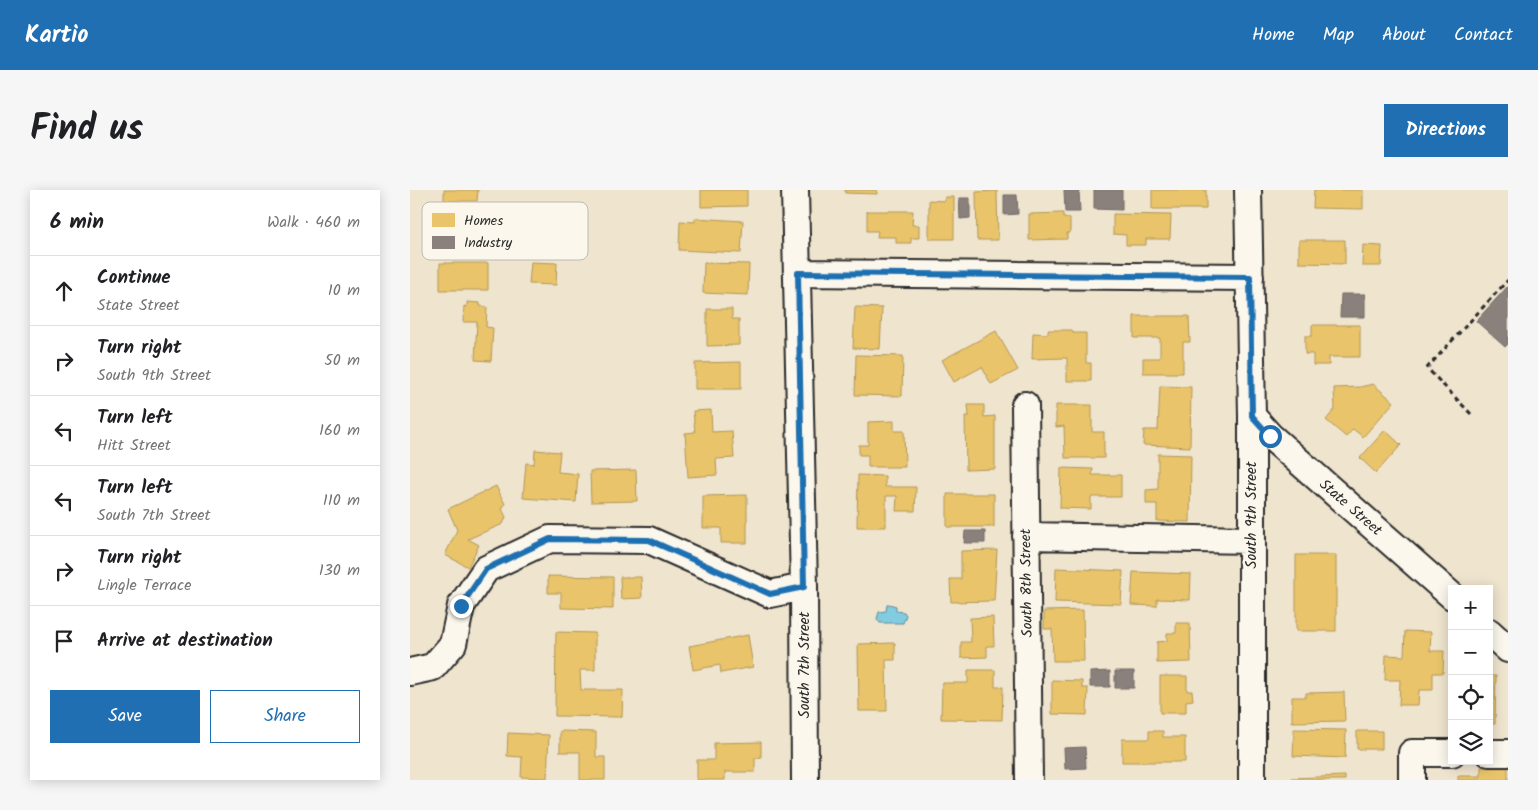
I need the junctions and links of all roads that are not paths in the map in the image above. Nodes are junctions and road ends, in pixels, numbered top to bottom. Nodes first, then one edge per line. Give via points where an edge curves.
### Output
1 (795, 190) edge
2 (1248, 190) edge
3 (798, 273) junction
4 (1250, 277) junction
5 (1024, 405) dead end
6 (1252, 416) junction
7 (1026, 536) junction
8 (1251, 540) junction
9 (804, 587) junction
10 (1448, 592) edge
11 (1493, 636) edge
12 (1508, 649) edge
13 (410, 672) edge
14 (1448, 753) edge
15 (1493, 753) edge
16 (1508, 754) edge
17 (1029, 771) edge
18 (805, 780) edge
19 (1252, 780) edge
20 (1412, 780) edge

1 - 3 street, South 7th Street
2 - 4 street, South 9th Street
3 - 4 street
3 - 9 street, South 7th Street
4 - 6 street, South 9th Street
5 - 7 street, South 8th Street
6 - 8 street, South 9th Street
6 - 10 street, State Street via 1270,436
7 - 8 street
7 - 17 street, South 8th Street
8 - 19 street, South 9th Street
9 - 13 street via 770,594 649,540 550,539 486,569 461,606 453,644 433,667
9 - 18 street, South 7th Street
11 - 12 street
14 - 20 street via 1412,753
15 - 16 street

